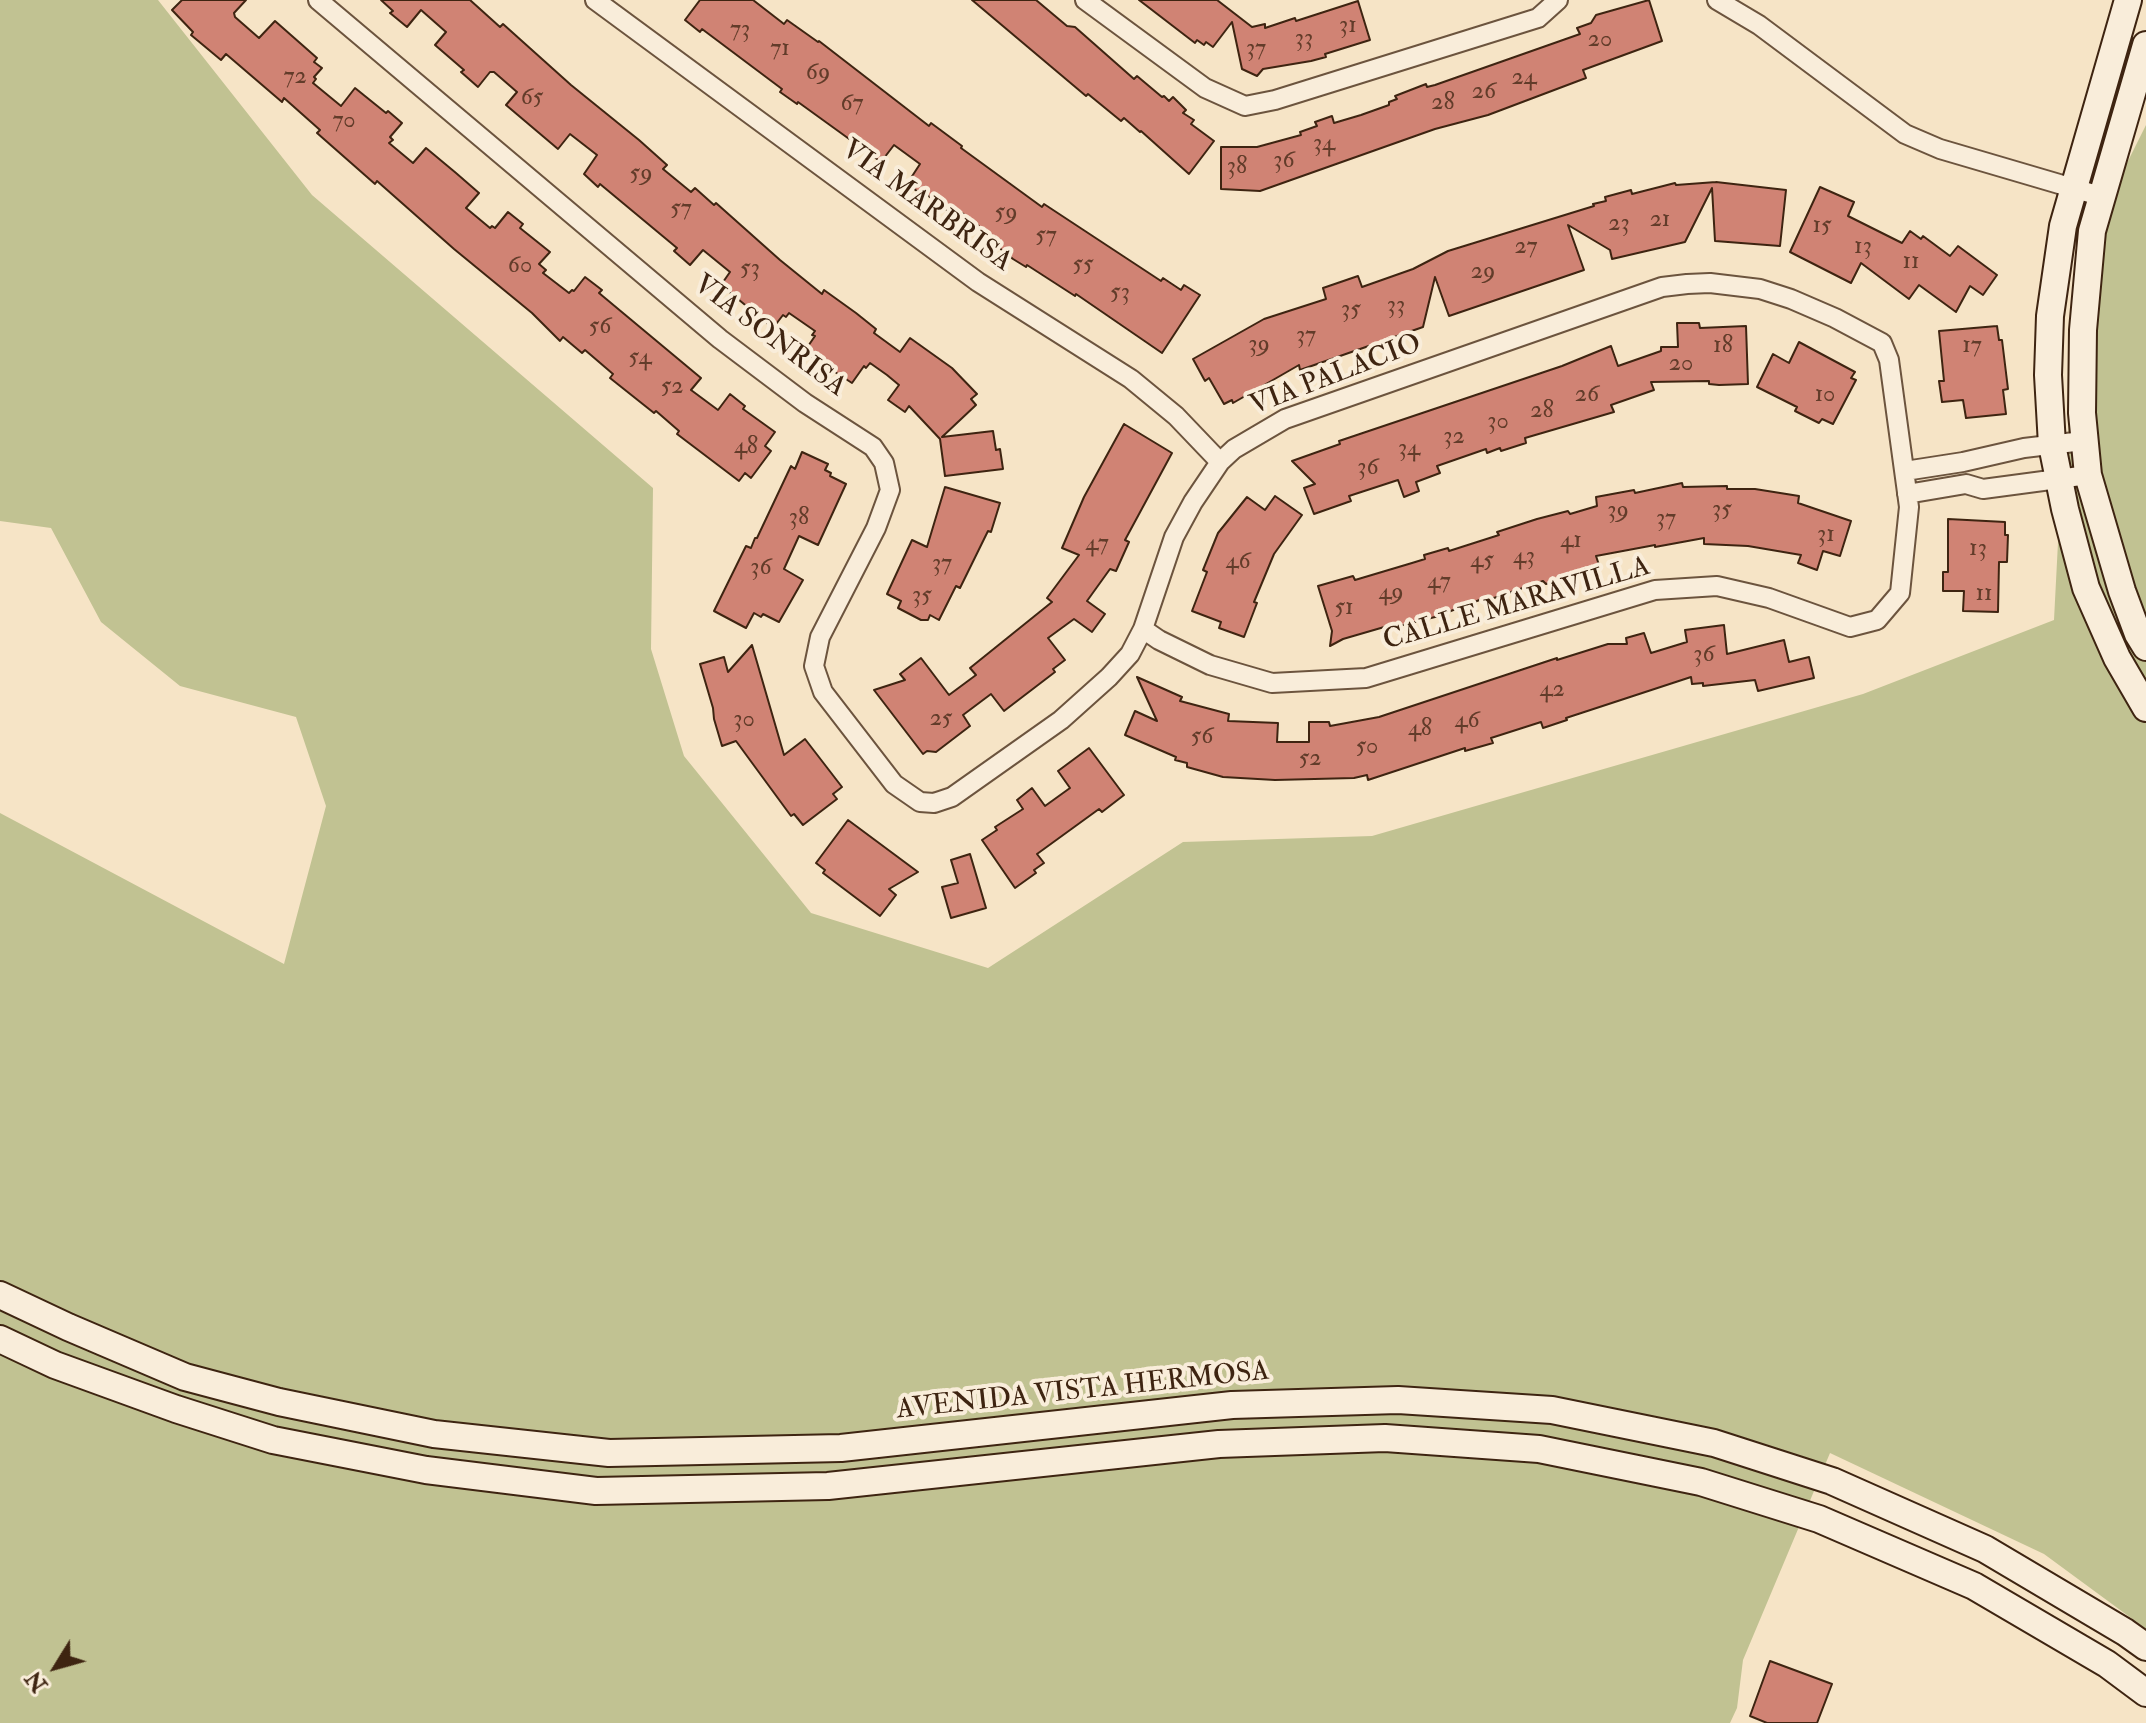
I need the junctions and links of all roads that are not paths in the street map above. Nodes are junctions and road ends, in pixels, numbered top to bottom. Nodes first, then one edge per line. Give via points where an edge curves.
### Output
1 (318, 0) edge
2 (595, 0) edge
3 (1085, 0) edge
4 (1558, 0) edge
5 (1717, 0) edge
6 (2128, 0) edge
7 (2146, 45) edge
8 (2073, 186) junction
9 (2100, 196) junction
10 (2083, 441) junction
11 (2052, 445) junction
12 (1220, 462) junction
13 (1963, 462) junction
14 (1905, 471) junction
15 (2088, 475) junction
16 (2058, 479) junction
17 (1966, 484) junction
18 (1907, 494) junction
19 (1143, 629) junction
20 (2146, 647) edge
21 (2146, 708) edge
22 (920, 802) joint
23 (0, 1295) edge
24 (0, 1339) edge
25 (2146, 1647) edge
26 (2146, 1693) edge

1 - 22 street, VIA SONRISA via 720,339 873,447 884,463 890,490 820,637 814,666 823,692 894,784
2 - 12 street, VIA MARBRISA via 978,282 1131,379
3 - 4 street via 1205,88 1245,106 1538,18
5 - 8 street via 1759,25 1905,134
6 - 8 main road
7 - 9 main road
8 - 9 street
8 - 11 main road via 2050,316
9 - 10 main road via 2083,330
10 - 11 street
10 - 15 main road
11 - 13 street
11 - 16 main road
12 - 14 street, VIA PALACIO via 1285,419 1662,287 1710,283 1791,299 1882,343
12 - 19 street, VIA PALACIO via 1174,537
13 - 14 street
13 - 17 street
14 - 18 street
15 - 16 street
15 - 20 main road via 2122,591
16 - 17 street via 1983,489
16 - 21 main road via 2086,588
17 - 18 street
18 - 19 street, CALLE MARAVILLA via 1900,593 1877,620 1850,627 1717,586 1655,590 1366,678 1272,683 1210,665
19 - 22 street, VIA PALACIO via 1130,654 1061,720 952,797
23 - 25 main road, AVENIDA VISTA HERMOSA via 185,1377 279,1402 434,1434 609,1453 841,1448 1232,1405 1398,1400 1552,1410 1714,1443 1832,1481 1985,1549
24 - 26 main road via 68,1370 273,1440 426,1470 596,1491 828,1486 1219,1444 1385,1438 1539,1449 1701,1482 1819,1519 1974,1586 2107,1664

